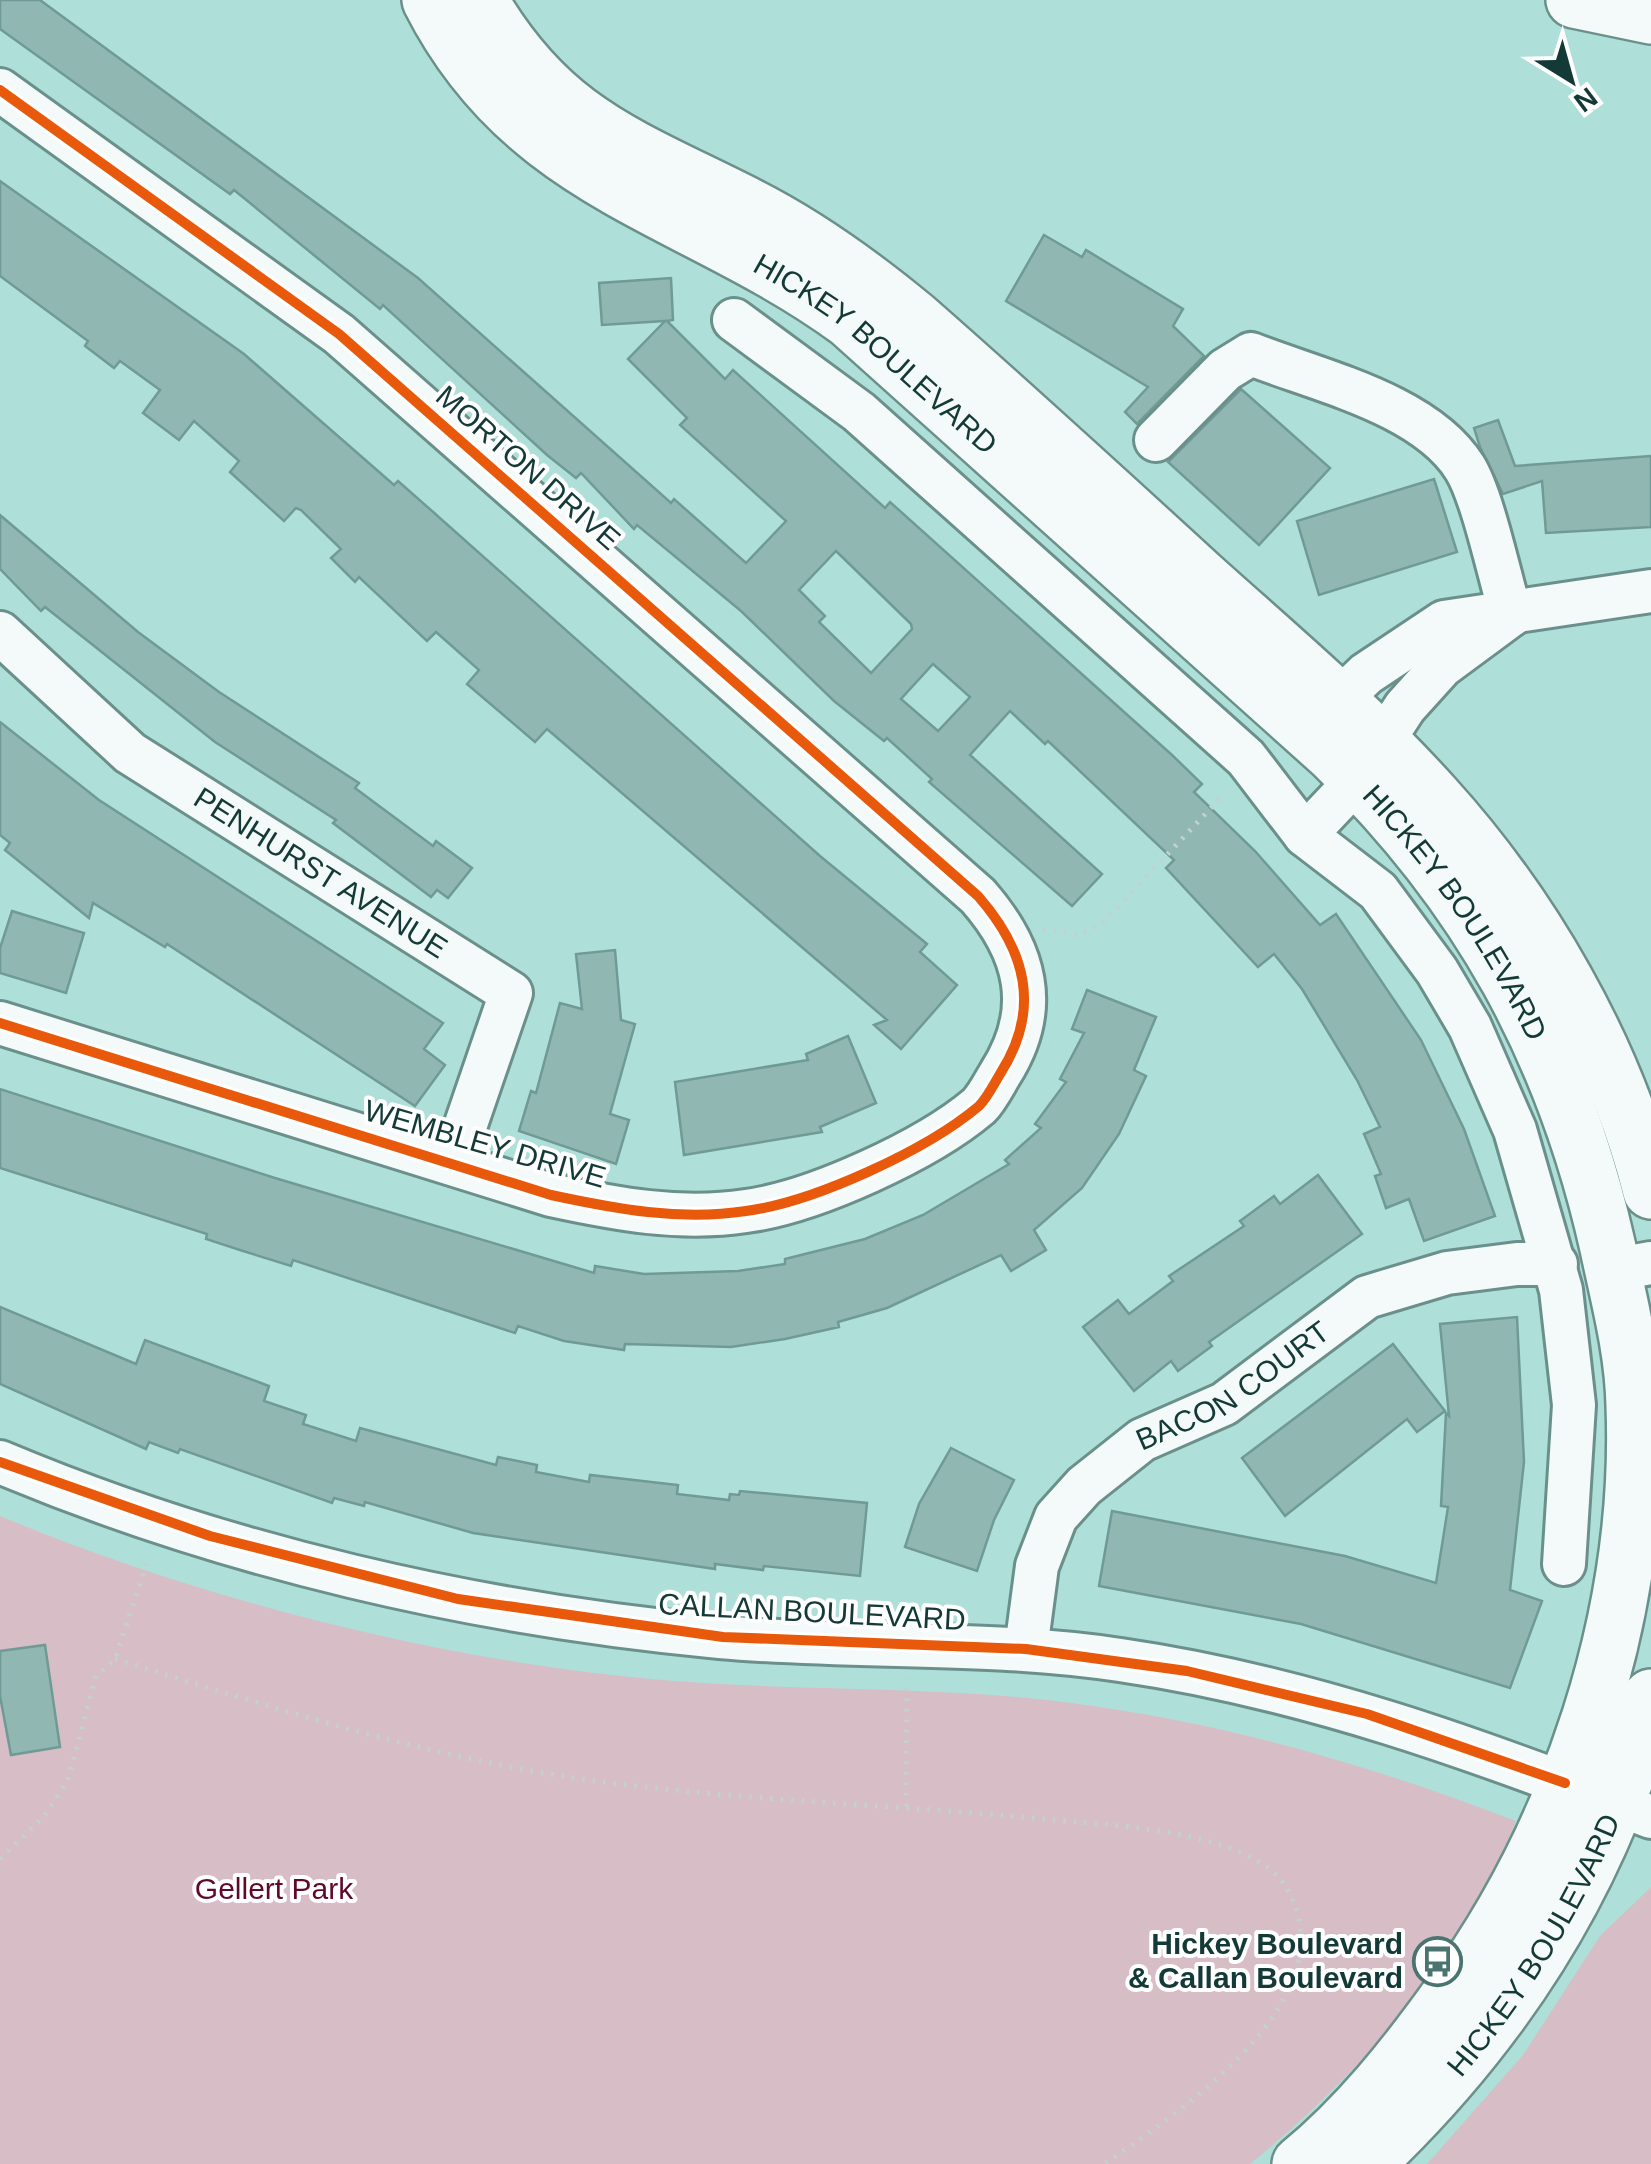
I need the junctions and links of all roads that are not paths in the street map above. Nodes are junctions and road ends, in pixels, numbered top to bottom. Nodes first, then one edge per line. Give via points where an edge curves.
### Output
1 (430, 0) edge
2 (480, 0) edge
3 (1574, 0) edge
4 (1651, 16) edge
5 (0, 90) edge
6 (734, 320) dead end
7 (1156, 440) dead end
8 (1651, 591) edge
9 (1511, 615) junction
10 (0, 633) edge
11 (1338, 700) junction
12 (1370, 761) junction
13 (1305, 835) junction
14 (996, 917) joint
15 (0, 1023) edge
16 (453, 1162) junction
17 (1651, 1191) edge
18 (1556, 1264) junction
19 (1635, 1293) edge
20 (0, 1462) edge
21 (1564, 1564) dead end
22 (1026, 1649) junction
23 (1651, 1697) edge
24 (1566, 1783) junction
25 (1634, 1810) edge
26 (1300, 2164) edge
27 (1366, 2164) edge

1 - 12 main road, HICKEY BOULEVARD via 467,61 534,134 589,175 752,256 849,320
2 - 11 main road, HICKEY BOULEVARD via 528,68 605,134 778,221 900,306
3 - 4 main road
5 - 14 street, MORTON DRIVE via 339,334
6 - 13 street, HICKEY BOULEVARD via 859,412 1252,765
7 - 9 street via 1224,370 1252,354 1416,419 1467,471
8 - 9 street
9 - 11 street via 1444,622
9 - 12 street via 1442,666
10 - 16 street, PENHURST AVENUE via 130,753 511,993
11 - 12 main road, HICKEY BOULEVARD
12 - 13 street
12 - 17 main road, HICKEY BOULEVARD via 1467,836 1551,960 1612,1076
12 - 19 main road, HICKEY BOULEVARD via 1520,996
13 - 18 street, HICKEY BOULEVARD via 1369,881 1455,1000 1515,1130
14 - 16 street, WEMBLEY DRIVE via 1016,952 1026,1005 1016,1048 981,1104 868,1175 747,1212 645,1214 551,1195
15 - 16 street, WEMBLEY DRIVE
18 - 21 street, HICKEY BOULEVARD via 1574,1405
18 - 22 street, BACON COURT via 1447,1273 1367,1297 1224,1404 1142,1440 1056,1517 1038,1566
19 - 24 main road, HICKEY BOULEVARD via 1626,1540 1602,1674
20 - 22 street, CALLAN BOULEVARD via 160,1520 324,1568 553,1615 723,1637
22 - 24 street, CALLAN BOULEVARD via 1294,1694 1436,1735
23 - 25 main road, HICKEY BOULEVARD
24 - 25 street, CALLAN BOULEVARD
24 - 26 main road, HICKEY BOULEVARD via 1512,1897 1458,1983 1354,2114
25 - 27 main road, HICKEY BOULEVARD via 1529,1976 1458,2067

